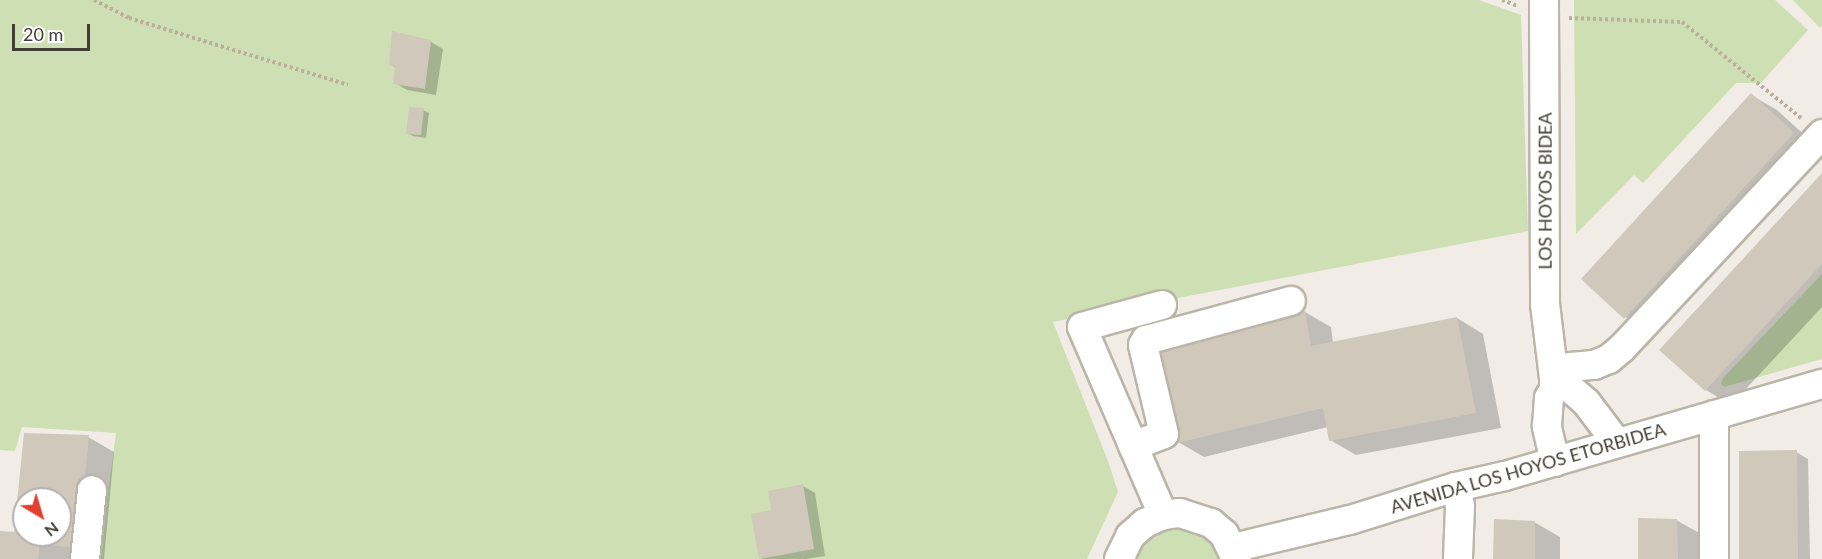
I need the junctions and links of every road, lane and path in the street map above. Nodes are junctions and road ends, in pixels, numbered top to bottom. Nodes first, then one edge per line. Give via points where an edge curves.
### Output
1 (94, 0) edge
2 (1555, 9) edge
3 (348, 85) dead end
4 (1815, 129) edge
5 (1291, 301) dead end
6 (1162, 305) dead end
7 (1822, 384) edge
8 (1554, 385) junction
9 (1714, 415) junction
10 (1617, 443) junction
11 (1133, 446) junction
12 (1555, 462) junction
13 (1456, 487) junction
14 (92, 490) dead end
15 (1163, 515) junction
16 (1235, 554) edge
17 (85, 559) edge
18 (1119, 559) edge
19 (1458, 559) edge
20 (1714, 559) edge

1 - 3 path via 129,18
2 - 4 path via 1682,22
2 - 8 street, LOS HOYOS BIDEA via 1545,304
4 - 8 street via 1622,348 1594,365 1570,367
5 - 11 street via 1146,340 1143,345 1164,434
6 - 11 street via 1082,327
7 - 9 street, AVENIDA LOS HOYOS ETORBIDEA
8 - 10 street via 1564,383 1574,390
8 - 12 street via 1547,426
9 - 10 street, AVENIDA LOS HOYOS ETORBIDEA
9 - 20 street
10 - 12 street, AVENIDA LOS HOYOS ETORBIDEA
11 - 15 street
12 - 13 street, AVENIDA LOS HOYOS ETORBIDEA
13 - 16 street, AVENIDA LOS HOYOS ETORBIDEA
13 - 19 street via 1460,506
14 - 17 street
15 - 16 street via 1180,513 1211,523 1224,534
15 - 18 street via 1130,536

